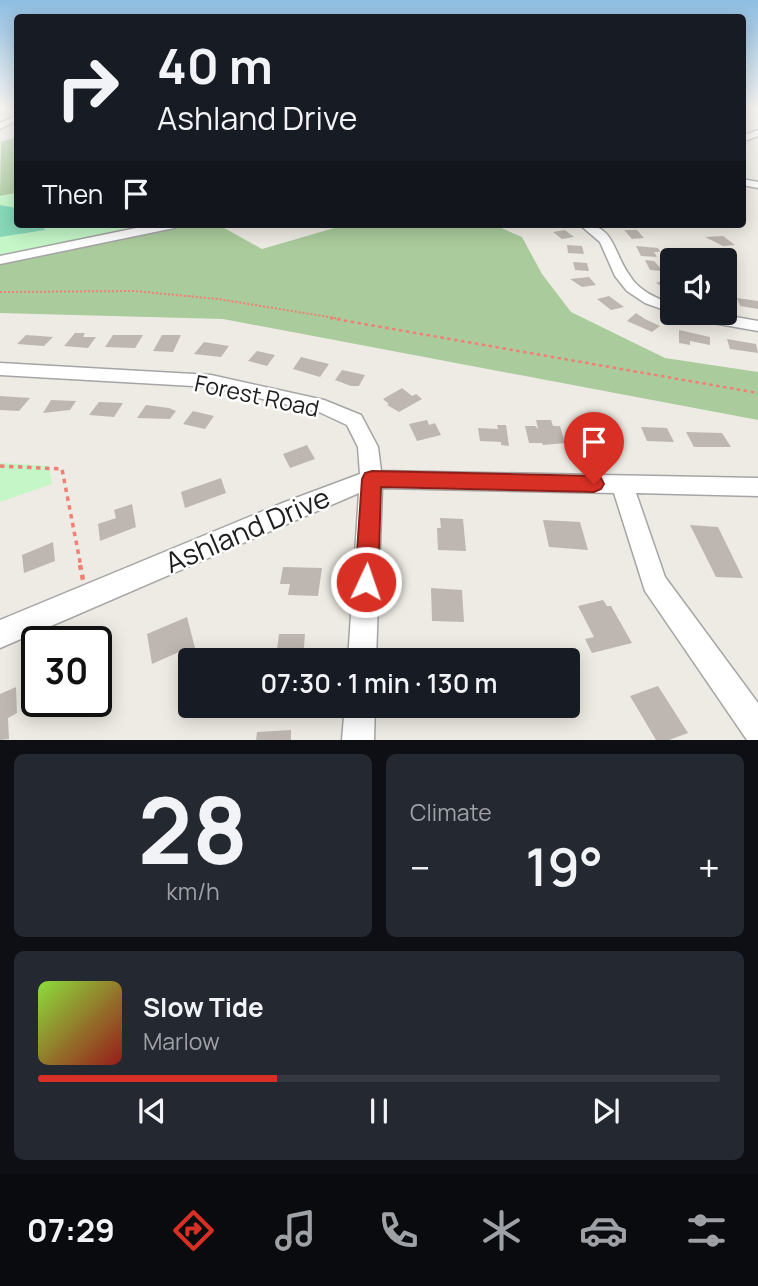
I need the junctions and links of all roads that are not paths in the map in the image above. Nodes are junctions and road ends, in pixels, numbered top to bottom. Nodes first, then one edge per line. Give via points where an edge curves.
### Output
1 (155, 228) edge
2 (592, 228) edge
3 (0, 260) edge
4 (660, 305) edge
5 (737, 322) edge
6 (758, 326) edge
7 (0, 369) edge
8 (372, 479) junction
9 (622, 484) junction
10 (758, 487) edge
11 (0, 634) edge
12 (363, 648) edge
13 (359, 718) edge
14 (758, 729) edge
15 (358, 740) edge

1 - 3 street
2 - 4 street via 609,242 621,275 632,289
5 - 6 street
7 - 8 street, Forest Road via 211,381 324,407 354,421 368,447
8 - 9 street, Ashland Drive
8 - 11 street, Ashland Drive
8 - 12 street, Forest Road
9 - 10 street, Ashland Drive
9 - 14 street via 654,583
13 - 15 street

